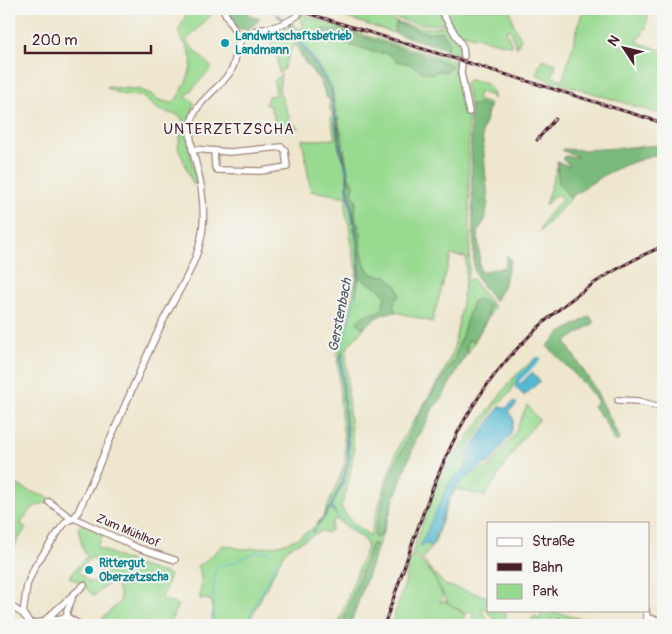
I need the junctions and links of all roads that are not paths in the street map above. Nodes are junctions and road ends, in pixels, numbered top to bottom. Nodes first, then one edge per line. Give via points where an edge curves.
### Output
1 (223, 9) edge
2 (440, 9) edge
3 (298, 15) tunnel mouth
4 (233, 27) junction
5 (249, 33) junction
6 (239, 44) junction
7 (464, 56) dead end
8 (462, 63) dead end
9 (469, 112) dead end
10 (192, 149) junction
11 (214, 151) junction
12 (618, 400) dead end
13 (663, 408) edge
14 (49, 502) dead end
15 (73, 518) junction
16 (175, 560) dead end
17 (84, 585) dead end
18 (74, 595) junction
19 (9, 604) edge
20 (646, 612) edge
21 (22, 614) junction
22 (67, 617) junction
23 (647, 618) junction
24 (44, 621) junction
25 (663, 621) edge
26 (32, 625) edge
27 (80, 625) edge
28 (648, 625) edge

1 - 4 street
2 - 7 street via 463,47
3 - 5 street via 283,24
4 - 5 street
4 - 6 street
5 - 6 street
6 - 10 street via 231,72 194,114
8 - 9 street
10 - 11 street
10 - 15 street via 201,185 203,227 197,254
11 - 11 street via 282,147 287,167 260,171 217,170
12 - 13 street via 638,401
14 - 15 street, Zum Mühlhof
15 - 16 street, Zum Mühlhof via 138,548
15 - 21 street via 50,543 30,576
17 - 18 street
18 - 22 street
18 - 24 street
19 - 21 street
20 - 23 street
21 - 26 street
22 - 24 street
22 - 27 street
23 - 25 street
23 - 28 street
24 - 26 street

